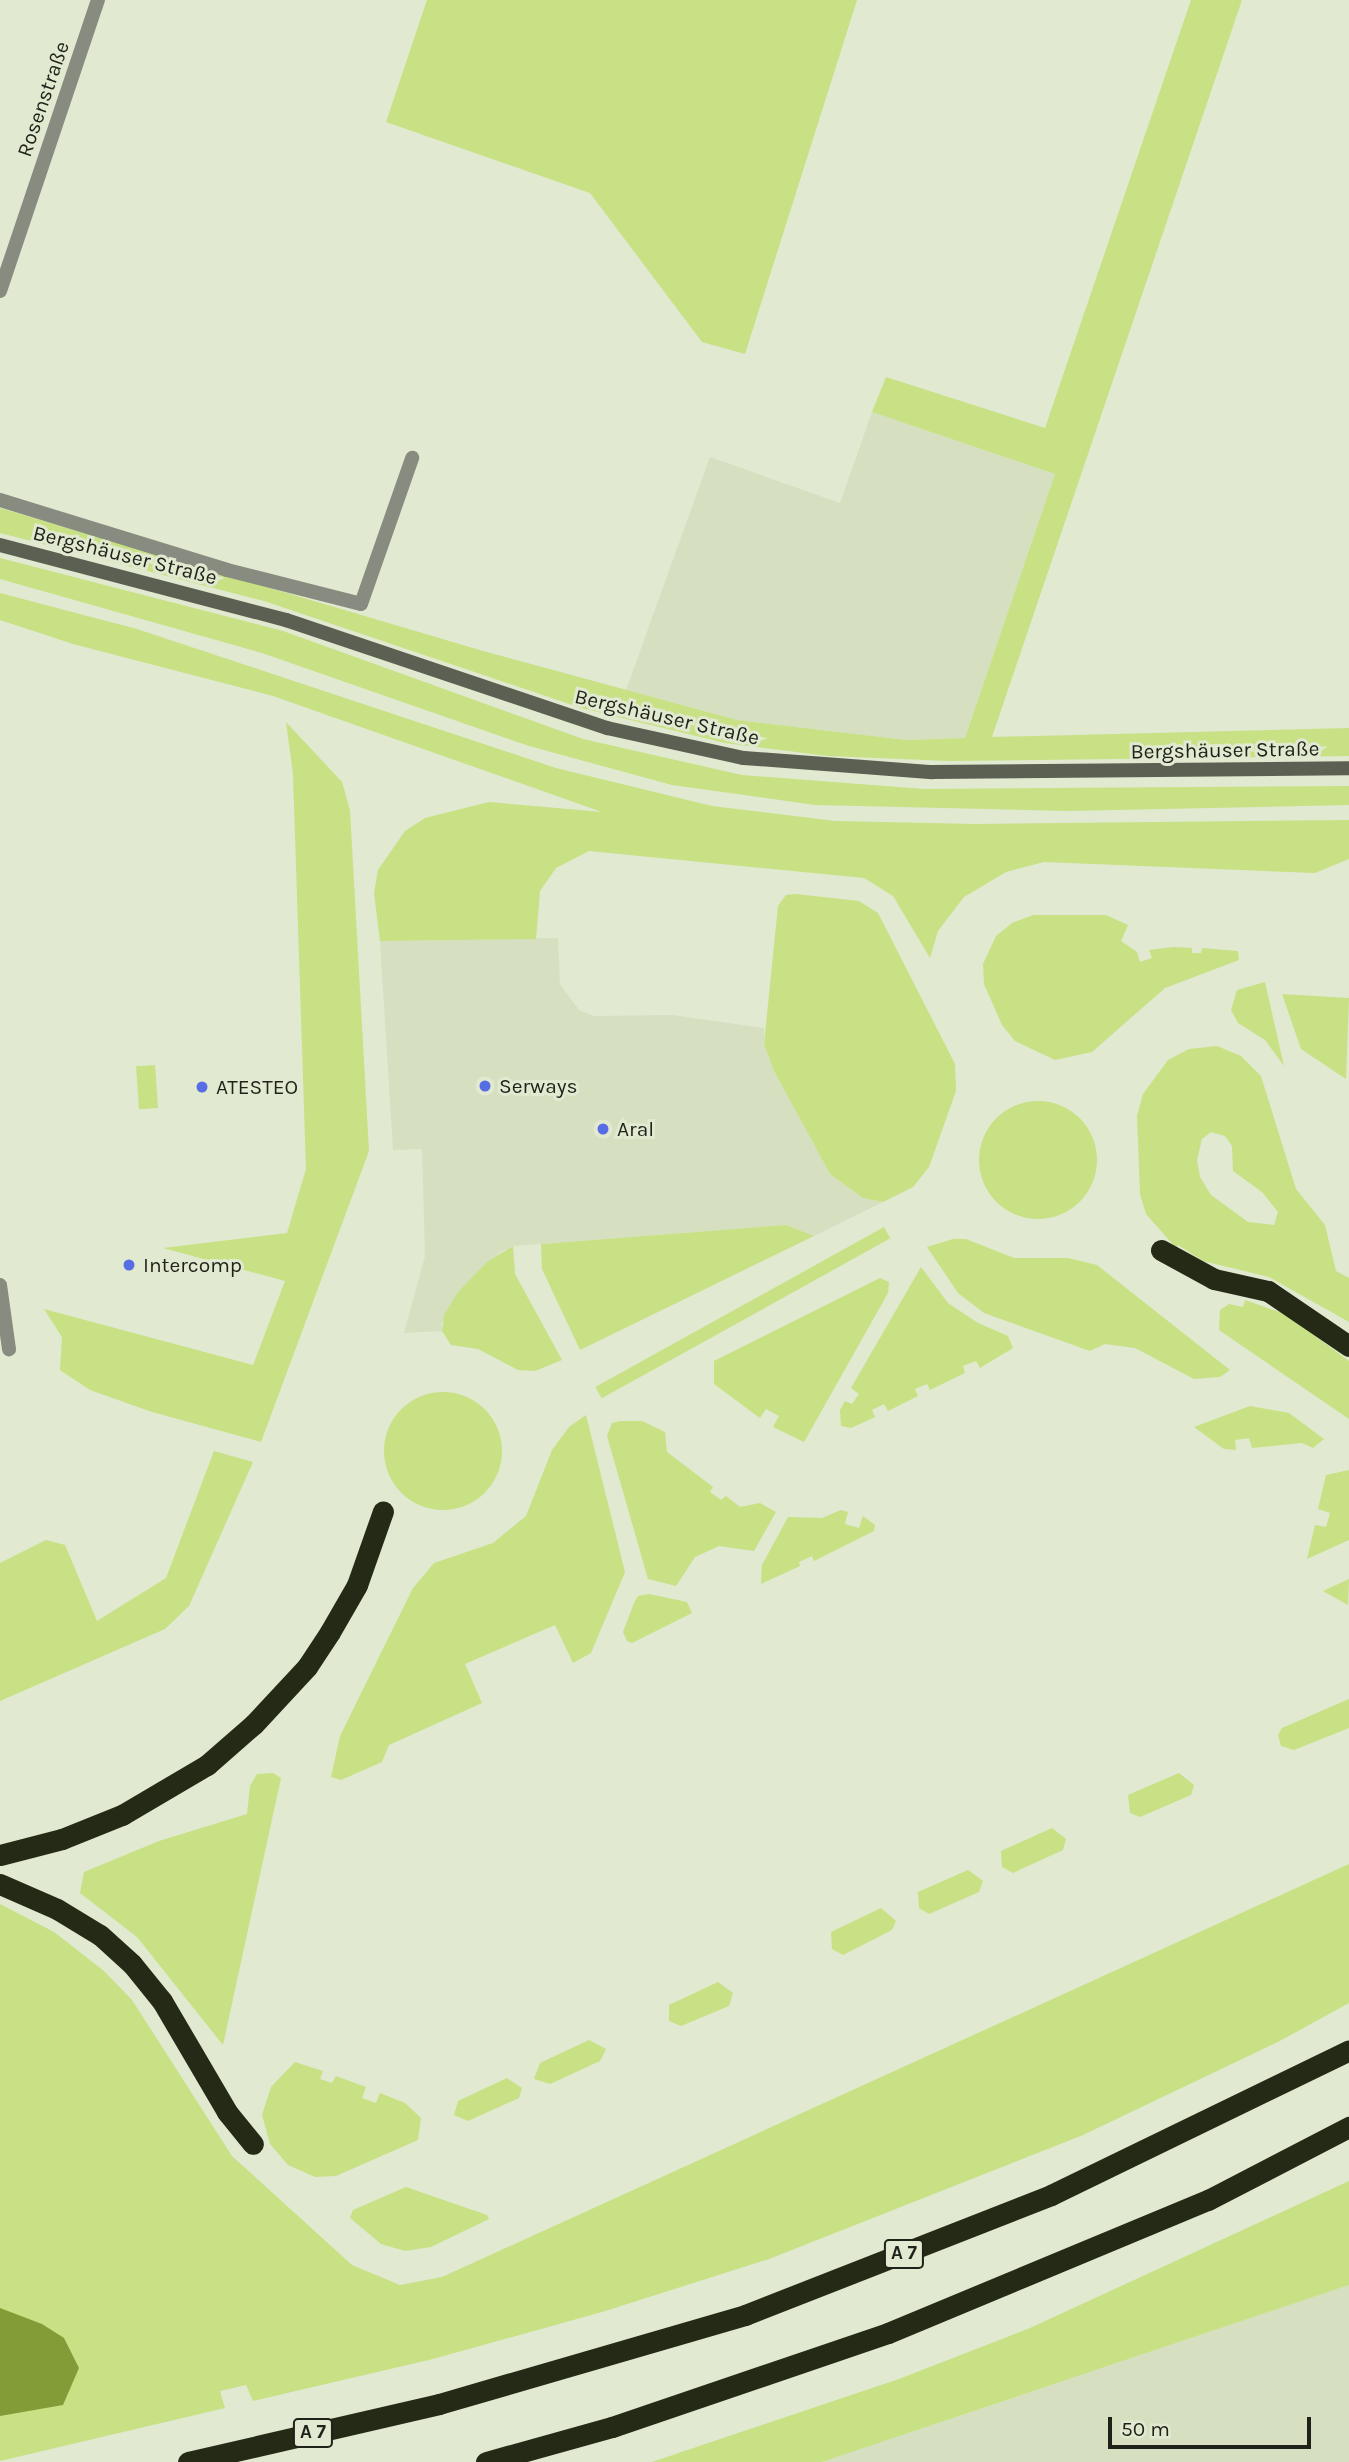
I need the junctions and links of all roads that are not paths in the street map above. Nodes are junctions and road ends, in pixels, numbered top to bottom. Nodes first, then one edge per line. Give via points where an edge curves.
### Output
1 (98, 0) edge
2 (0, 290) edge
3 (412, 458) dead end
4 (0, 500) edge
5 (0, 545) edge
6 (1349, 768) edge
7 (1161, 1250) dead end
8 (0, 1285) edge
9 (1349, 1346) edge
10 (9, 1349) dead end
11 (383, 1511) dead end
12 (0, 1855) edge
13 (0, 1884) edge
14 (1349, 2050) edge
15 (1349, 2127) edge
16 (253, 2144) dead end
17 (188, 2462) edge
18 (486, 2462) edge

1 - 2 street, Rosenstraße
3 - 4 street, Bergshäuser Straße via 361,604 228,570
5 - 6 main road, Bergshäuser Straße via 286,620 607,728 744,758 932,772
7 - 9 highway via 1214,1279 1268,1291
8 - 10 street
11 - 12 highway via 357,1585 330,1632 280,1699 237,1739 198,1770 122,1815 62,1839
13 - 16 highway via 57,1909 100,1935 132,1964 162,2001 227,2112
14 - 17 highway, A 7 via 1051,2195 745,2315 439,2404
15 - 18 highway via 1208,2200 888,2333 612,2427

